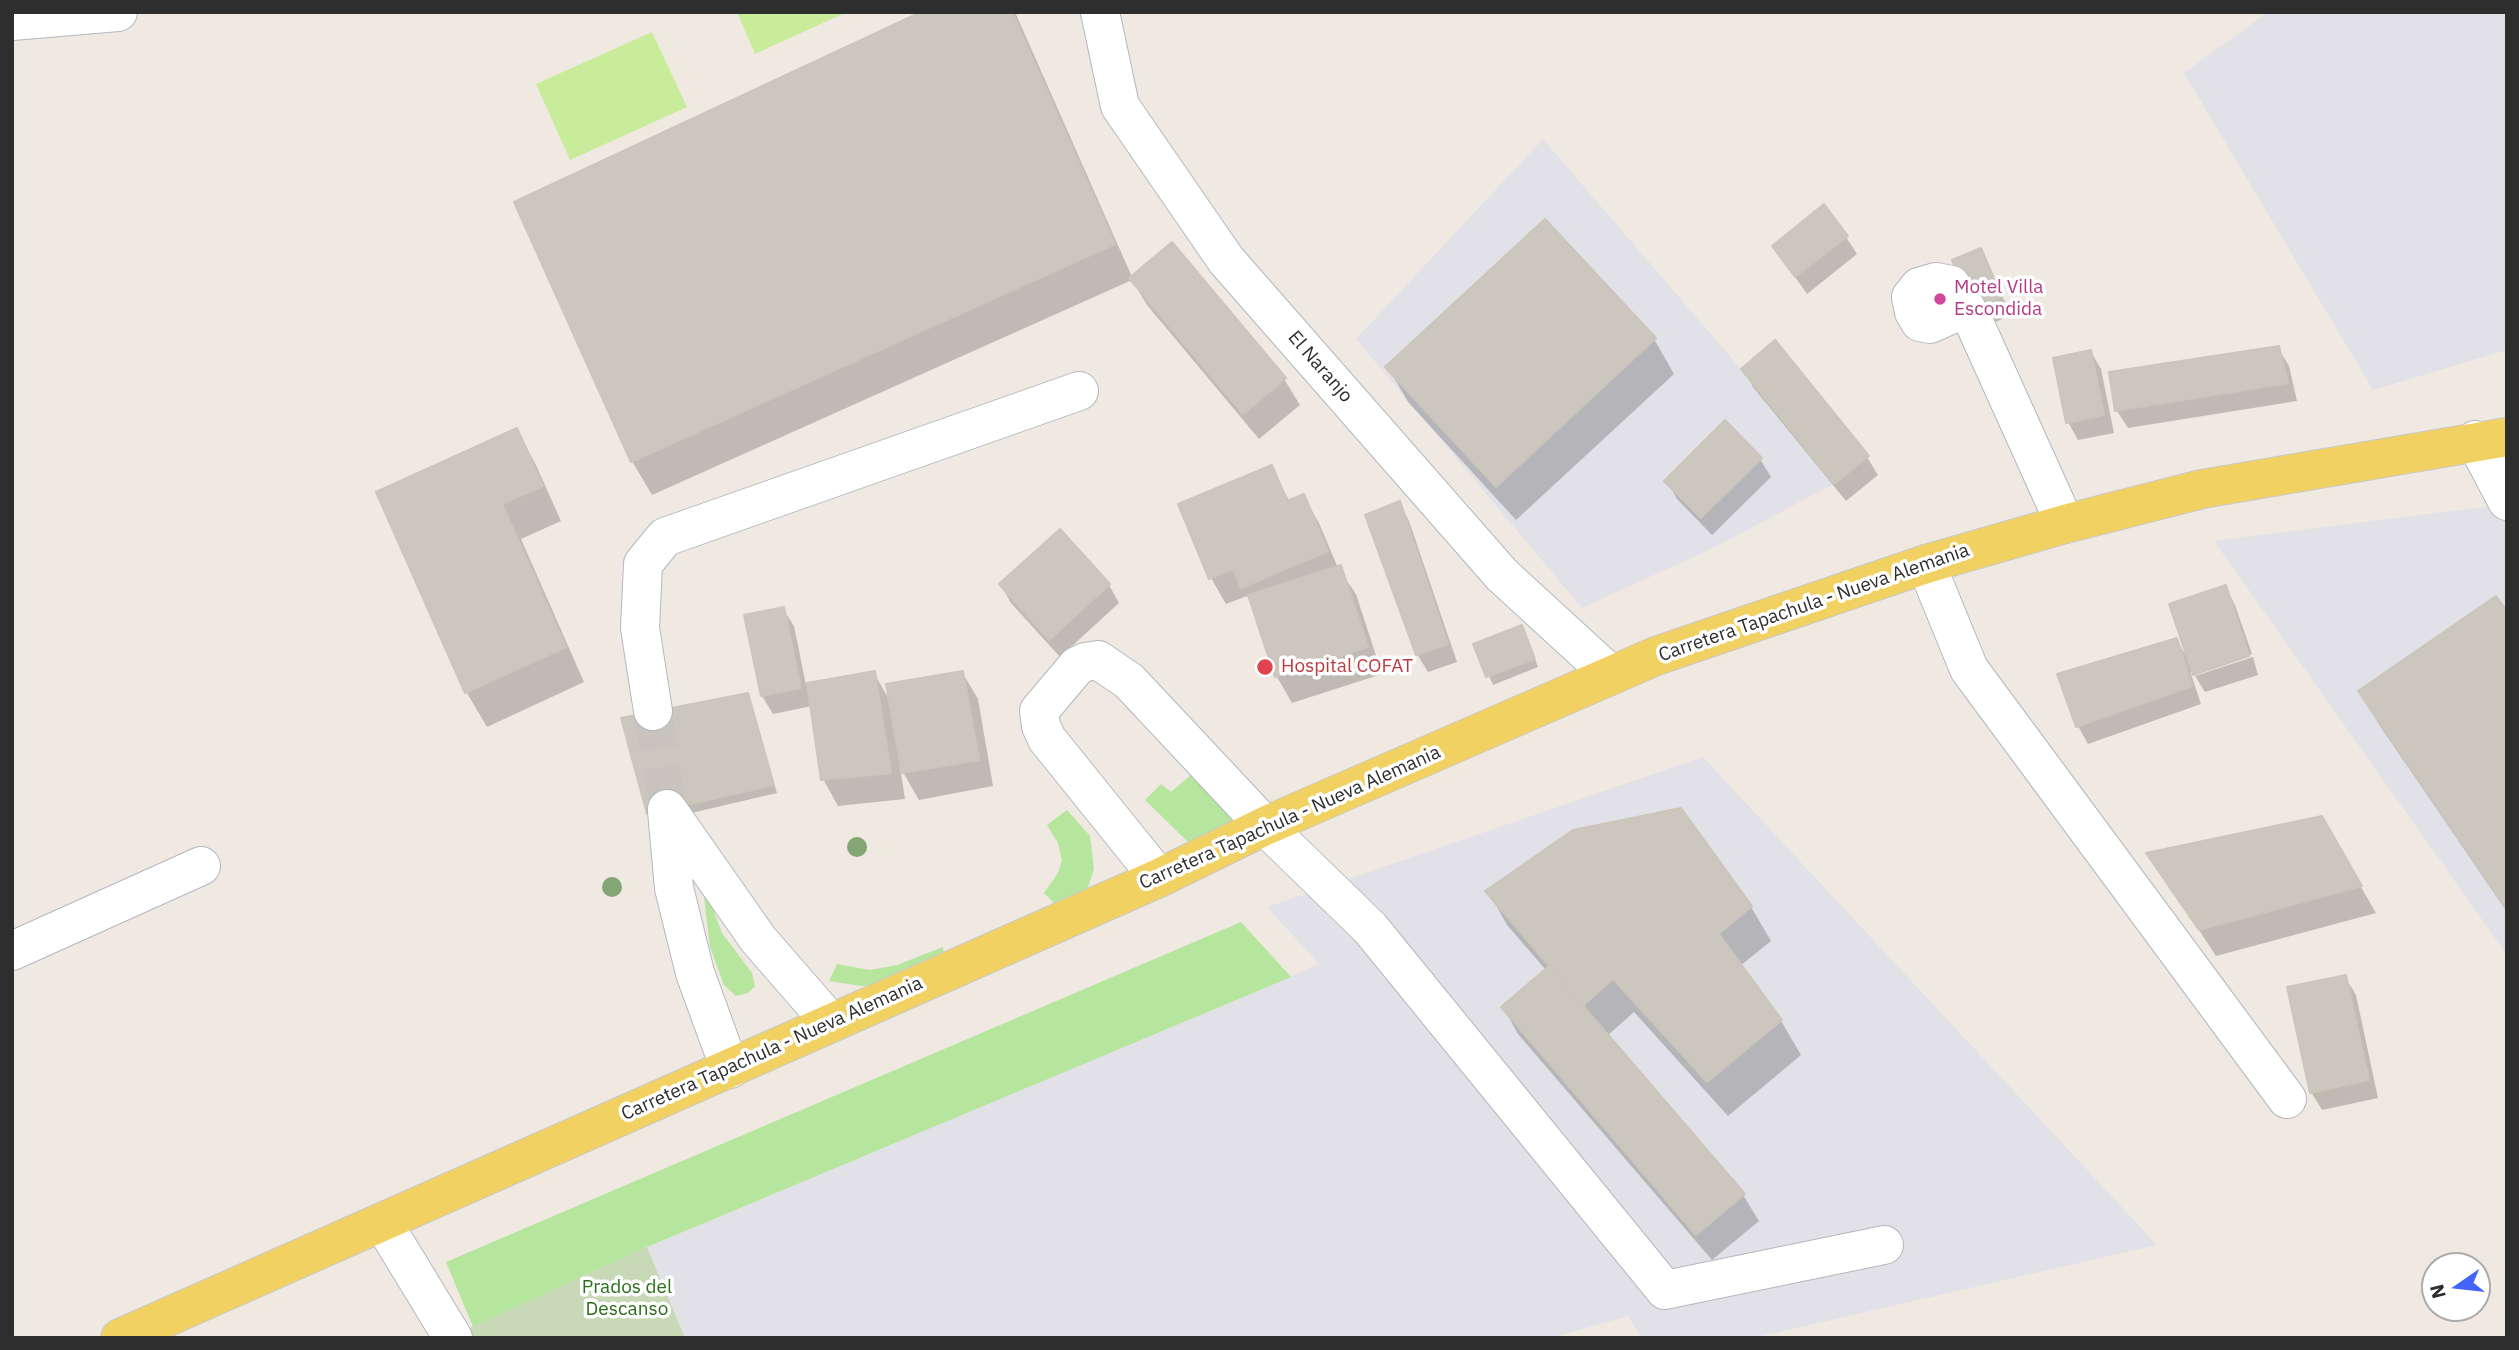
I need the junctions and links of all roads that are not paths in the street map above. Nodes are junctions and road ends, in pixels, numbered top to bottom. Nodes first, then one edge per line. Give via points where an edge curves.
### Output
1 (118, 12) edge
2 (1100, 12) edge
3 (12, 22) edge
4 (1966, 308) dead end
5 (1079, 391) dead end
6 (2491, 439) edge
7 (2507, 501) edge
8 (2065, 524) junction
9 (1926, 564) junction
10 (1611, 675) junction
11 (653, 711) tunnel mouth
12 (1265, 827) junction
13 (201, 866) dead end
14 (1159, 878) junction
15 (12, 951) edge
16 (831, 1023) junction
17 (730, 1069) junction
18 (2287, 1099) dead end
19 (383, 1223) junction
20 (1884, 1245) dead end
21 (120, 1338) edge
22 (453, 1338) edge

1 - 3 street
2 - 10 street, El Naranjo via 1120,106 1226,260 1502,575
4 - 8 street
5 - 11 street via 665,537 643,564 640,628
6 - 7 street
6 - 8 main road, Carretera Tapachula - Nueva Alemania via 2202,489
8 - 9 main road, Carretera Tapachula - Nueva Alemania
9 - 10 main road, Carretera Tapachula - Nueva Alemania
9 - 18 street via 1969,669
10 - 12 main road, Carretera Tapachula - Nueva Alemania
12 - 14 main road, Carretera Tapachula - Nueva Alemania
12 - 14 street via 1129,681 1098,660 1077,666 1039,711 1041,726
12 - 20 street via 1370,928 1665,1290
13 - 15 street
14 - 16 main road, Carretera Tapachula - Nueva Alemania
16 - 17 main road, Carretera Tapachula - Nueva Alemania
16 - 17 street via 753,933 667,809 674,888 695,973
17 - 19 main road, Carretera Tapachula - Nueva Alemania
19 - 21 main road, Carretera Tapachula - Nueva Alemania
19 - 22 street

